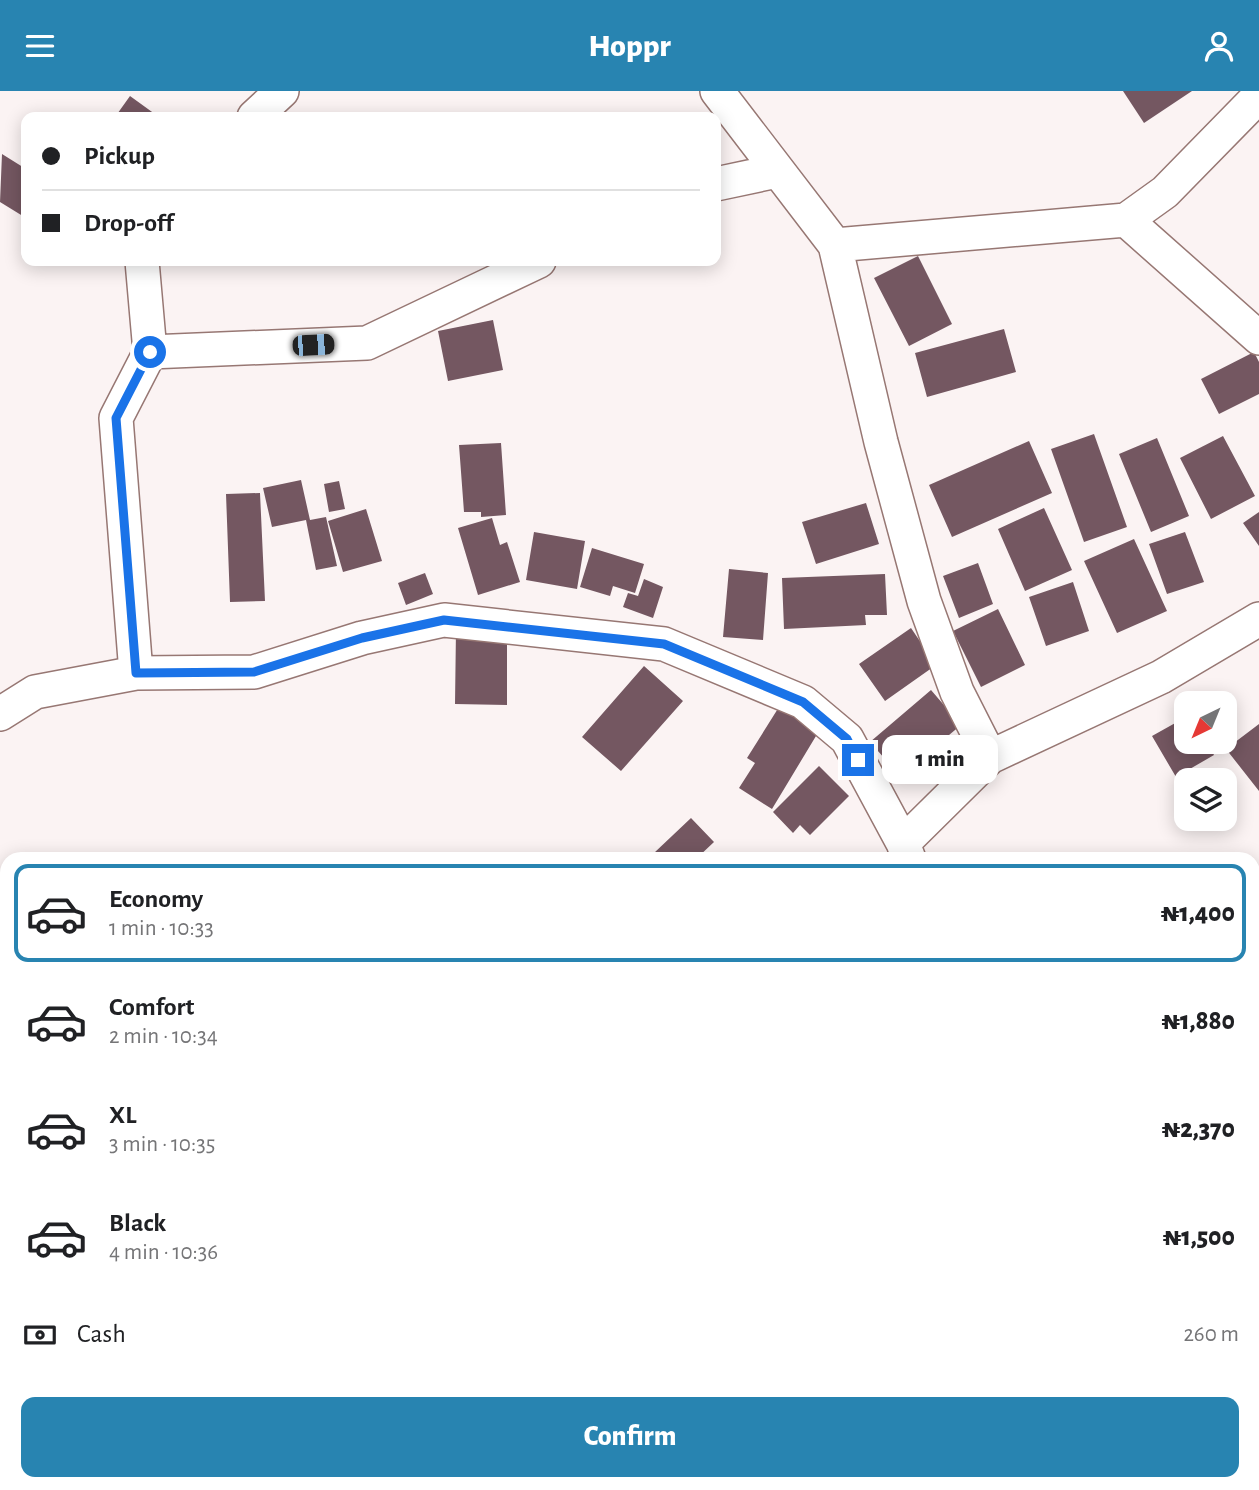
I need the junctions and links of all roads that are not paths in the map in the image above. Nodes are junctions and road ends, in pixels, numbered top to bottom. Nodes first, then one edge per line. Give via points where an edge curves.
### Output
1 (282, 91) edge
2 (717, 91) edge
3 (1259, 96) edge
4 (259, 112) edge
5 (777, 171) junction
6 (721, 183) edge
7 (1126, 221) junction
8 (835, 244) junction
9 (142, 266) edge
10 (528, 266) edge
11 (1259, 338) edge
12 (150, 352) junction
13 (1259, 619) edge
14 (136, 673) junction
15 (0, 714) edge
16 (990, 757) junction
17 (906, 851) edge

1 - 4 street
2 - 5 street
3 - 7 street via 1165,192
5 - 6 street
5 - 8 street
7 - 8 street
7 - 11 street
8 - 16 street via 923,601 957,692
9 - 12 street
10 - 12 street via 367,343
12 - 14 street via 116,418
13 - 16 street via 1161,677
14 - 15 street via 35,692
14 - 17 street via 254,672 362,638 444,620 664,644 803,702 847,739
16 - 17 street

